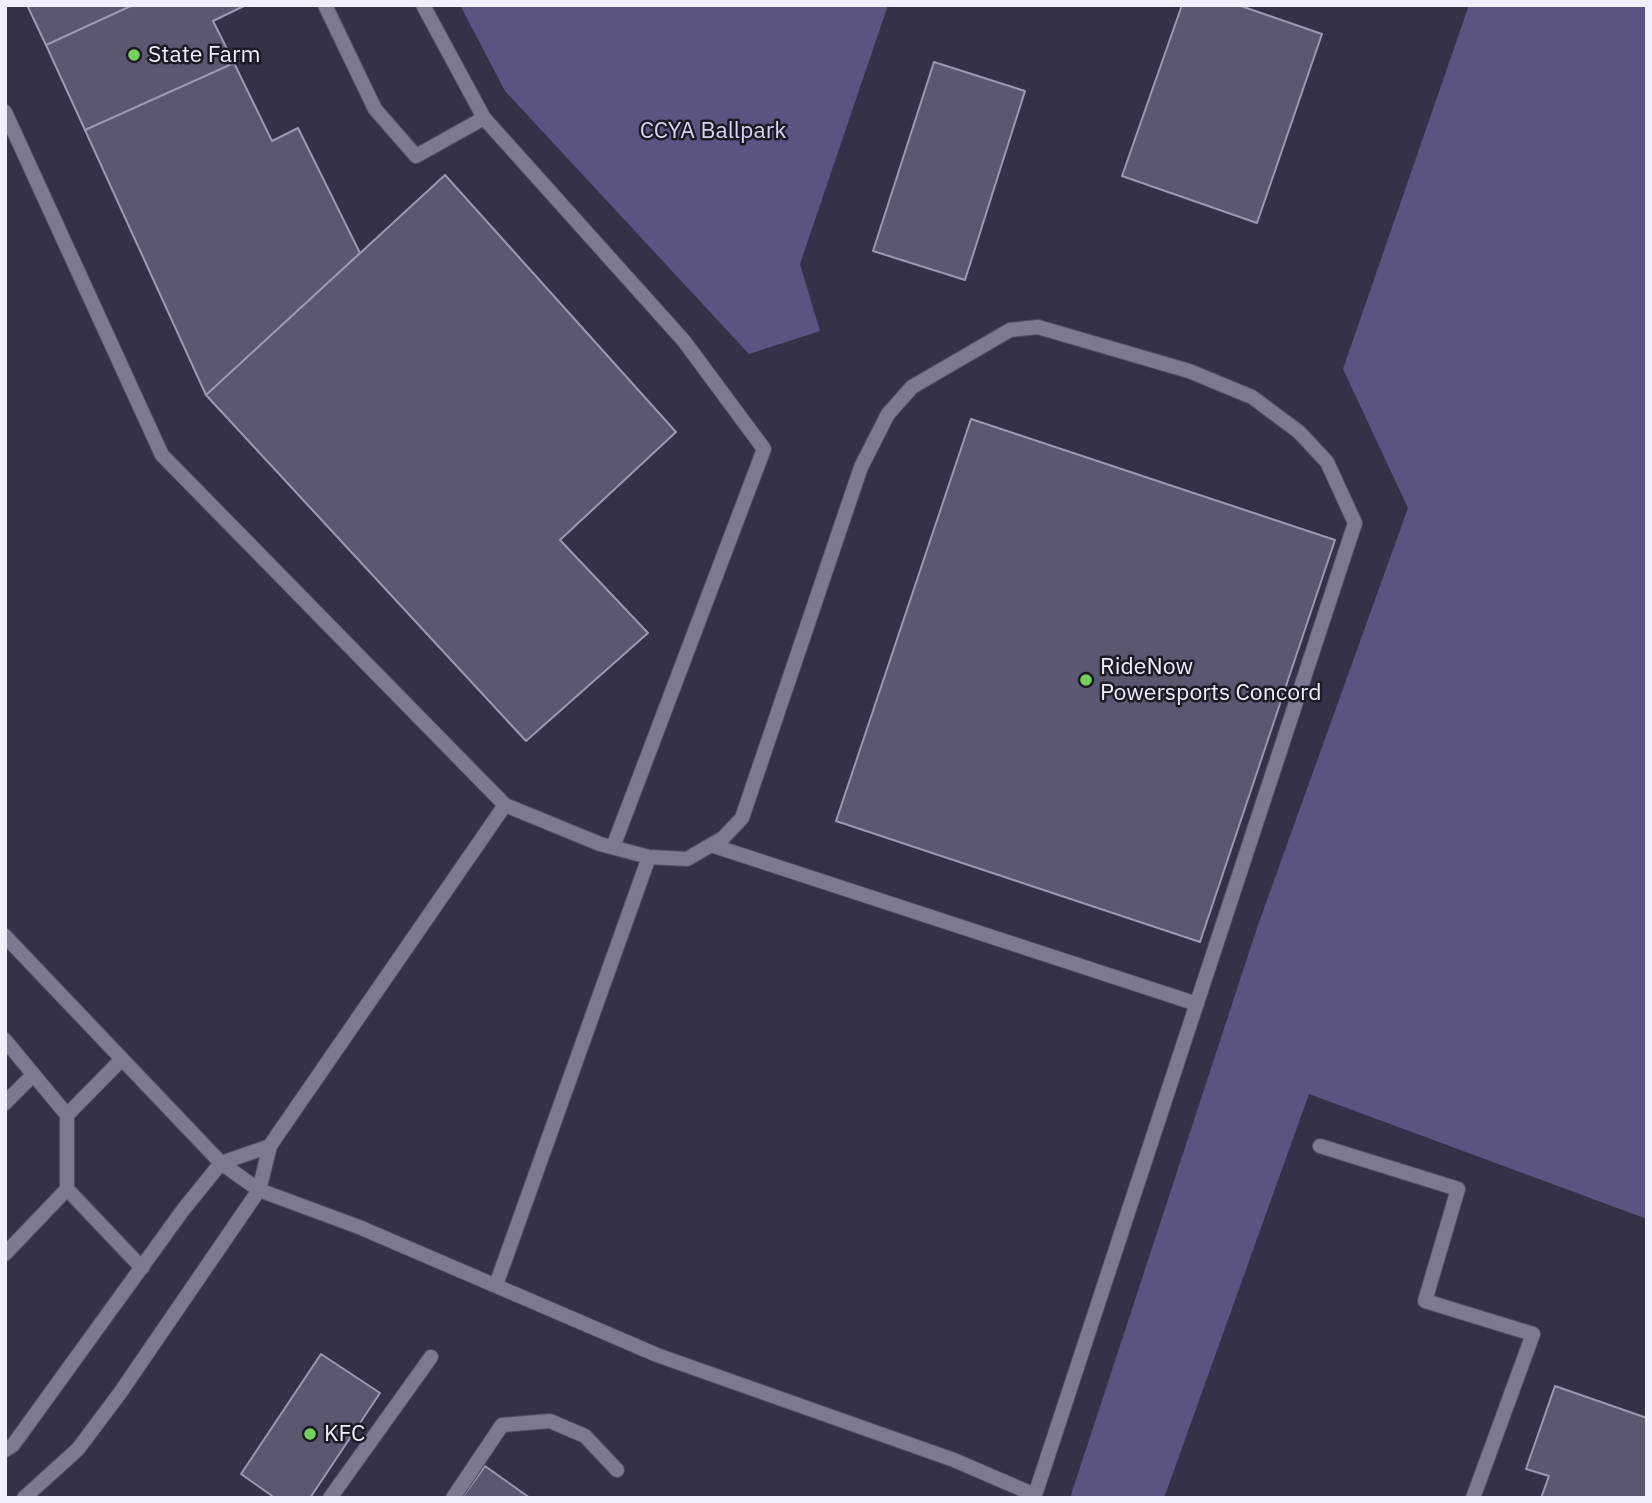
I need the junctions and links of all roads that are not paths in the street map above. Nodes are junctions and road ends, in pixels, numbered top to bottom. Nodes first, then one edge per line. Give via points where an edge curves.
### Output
1 (325, 5) edge
2 (423, 5) edge
3 (5, 111) edge
4 (485, 118) junction
5 (505, 805) junction
6 (711, 845) junction
7 (613, 847) junction
8 (649, 858) junction
9 (5, 936) edge
10 (1197, 1004) junction
11 (5, 1040) edge
12 (5, 1055) edge
13 (122, 1059) junction
14 (23, 1062) junction
15 (33, 1074) junction
16 (5, 1103) edge
17 (67, 1115) junction
18 (270, 1146) junction
19 (1320, 1146) dead end
20 (221, 1163) junction
21 (67, 1189) junction
22 (259, 1190) junction
23 (5, 1254) edge
24 (142, 1268) junction
25 (496, 1285) junction
26 (431, 1357) dead end
27 (5, 1450) edge
28 (617, 1470) dead end
29 (1034, 1497) edge
30 (24, 1498) edge
31 (330, 1498) edge
32 (453, 1498) edge
33 (1473, 1498) edge

1 - 4 lane via 375,109 416,156
2 - 4 lane
3 - 5 lane via 162,455
4 - 7 lane via 684,341 764,449
5 - 7 lane
5 - 18 lane
6 - 8 lane via 687,859
6 - 10 lane
6 - 10 lane via 743,818 861,467 888,414 912,387 1010,330 1038,327 1189,371 1252,397 1299,432 1327,462 1356,523
7 - 8 lane
8 - 25 lane
9 - 13 lane
10 - 29 lane
11 - 14 lane
12 - 14 lane
13 - 17 lane
13 - 20 lane
14 - 15 lane
15 - 16 lane
15 - 17 lane
17 - 21 lane
18 - 20 lane
18 - 22 lane
19 - 33 lane via 1458,1189 1424,1301 1533,1334
20 - 22 lane
20 - 24 lane
21 - 23 lane
21 - 24 lane
22 - 25 lane
22 - 30 lane via 95,1426
24 - 27 lane via 51,1395
25 - 29 lane via 657,1355 954,1460
26 - 31 lane
28 - 32 lane via 585,1436 550,1421 502,1425

